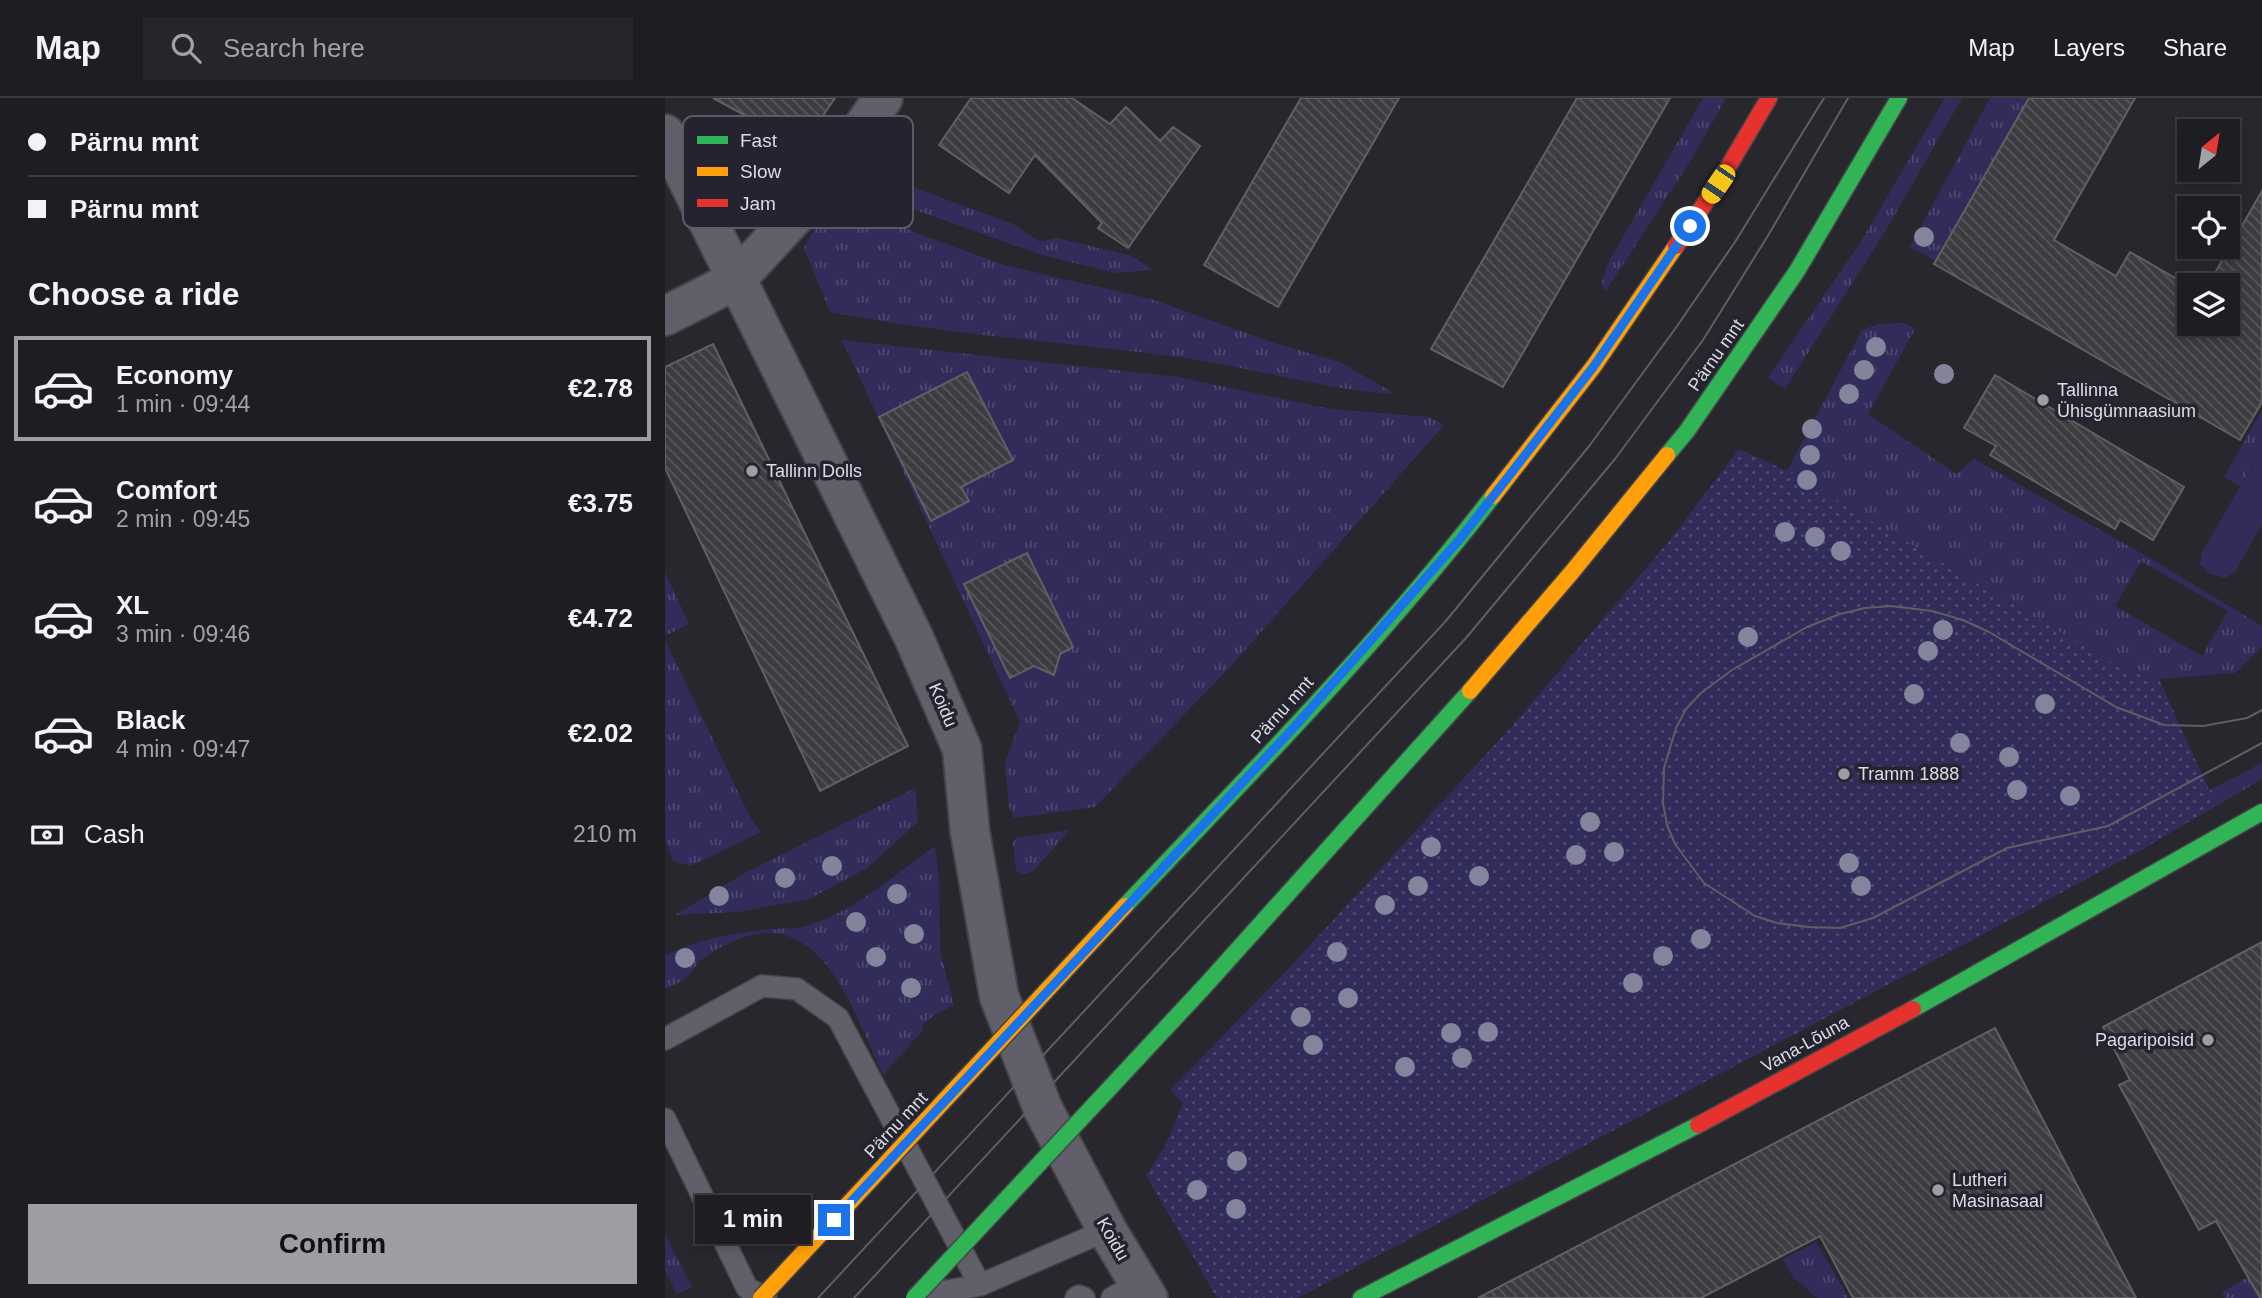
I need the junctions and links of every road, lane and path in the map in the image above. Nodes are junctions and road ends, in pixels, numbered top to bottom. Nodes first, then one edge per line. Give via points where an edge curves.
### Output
1 (883, 98) edge
2 (1769, 98) edge
3 (1899, 98) edge
4 (871, 116) edge
5 (665, 134) edge
6 (683, 171) edge
7 (711, 228) edge
8 (784, 228) edge
9 (736, 280) junction
10 (665, 316) edge
11 (2262, 812) edge
12 (665, 1039) edge
13 (665, 1119) edge
14 (1107, 1230) junction
15 (980, 1285) junction
16 (1133, 1293) edge
17 (763, 1298) edge
18 (906, 1298) edge
19 (914, 1298) edge
20 (1076, 1298) edge
21 (1084, 1298) edge
22 (1361, 1298) edge

1 - 4 street
2 - 17 main road, Pärnu mnt, bridge via 1718,184 1594,366 1460,539 1298,723
3 - 19 main road, Pärnu mnt, bridge via 1797,271 1687,431 1572,572 1430,738
5 - 6 street, Koidu
7 - 9 street, Koidu
8 - 9 street
9 - 10 street
9 - 14 street, Koidu via 914,638 962,749 970,832 999,996 1043,1109
11 - 22 main road, Vana-Lõuna via 1695,1126
12 - 15 lane via 762,986 797,989 838,1018
13 - 17 lane via 747,1288
14 - 15 lane
14 - 16 street, Koidu
15 - 18 lane
20 - 21 lane

